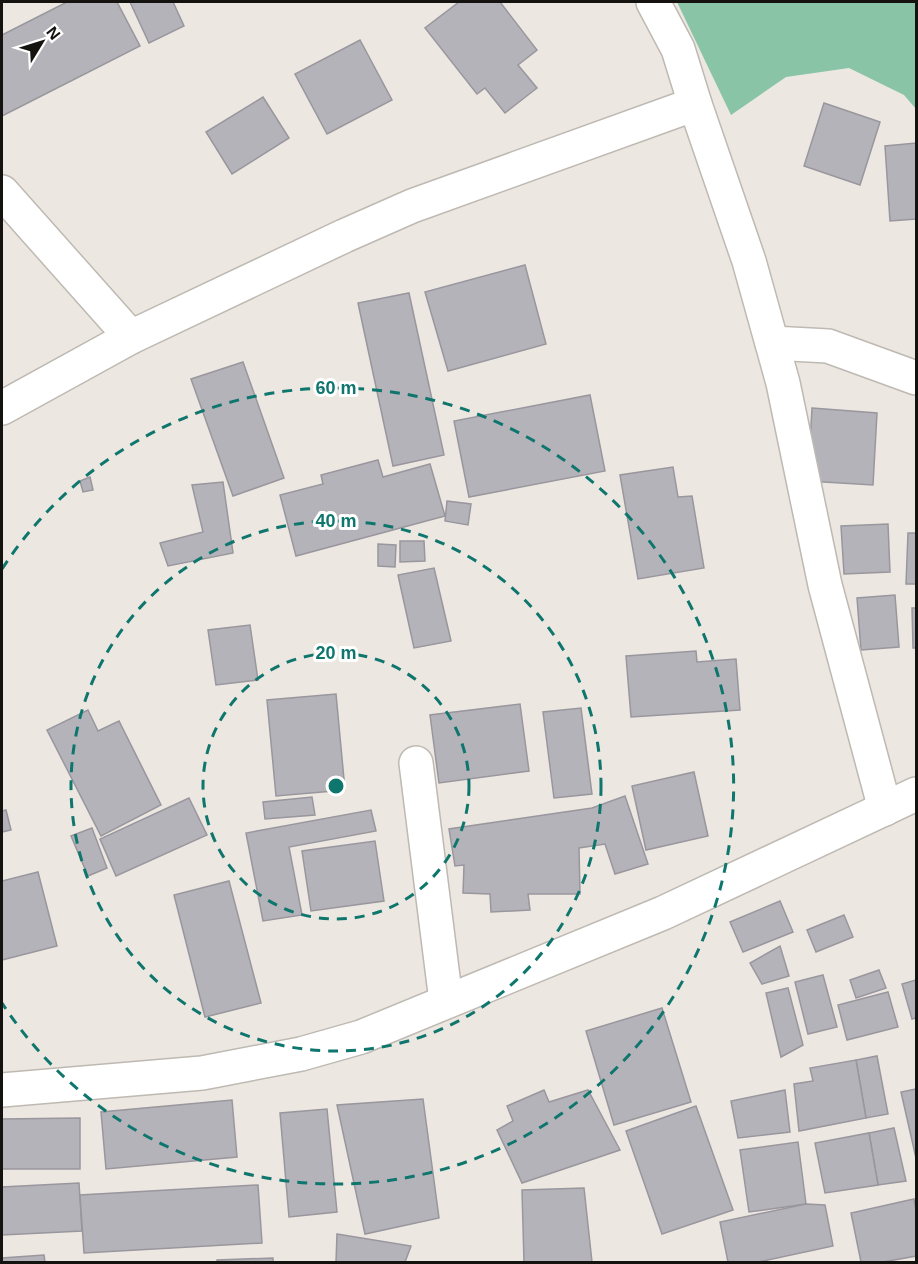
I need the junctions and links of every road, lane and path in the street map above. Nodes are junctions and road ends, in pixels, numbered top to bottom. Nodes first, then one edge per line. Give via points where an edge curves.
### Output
1 (653, 2) edge
2 (695, 105) junction
3 (2, 192) edge
4 (131, 337) junction
5 (772, 343) junction
6 (916, 378) edge
7 (2, 408) edge
8 (416, 762) dead end
9 (916, 794) edge
10 (885, 808) junction
11 (446, 1001) junction
12 (2, 1090) edge

1 - 2 street via 678,50
2 - 4 street via 412,206
2 - 5 street via 749,261
3 - 4 street
4 - 7 street
5 - 6 street via 828,346
5 - 10 street via 825,585
8 - 11 street
9 - 10 street
10 - 11 street via 663,913
11 - 12 street via 361,1037 290,1056 202,1073

